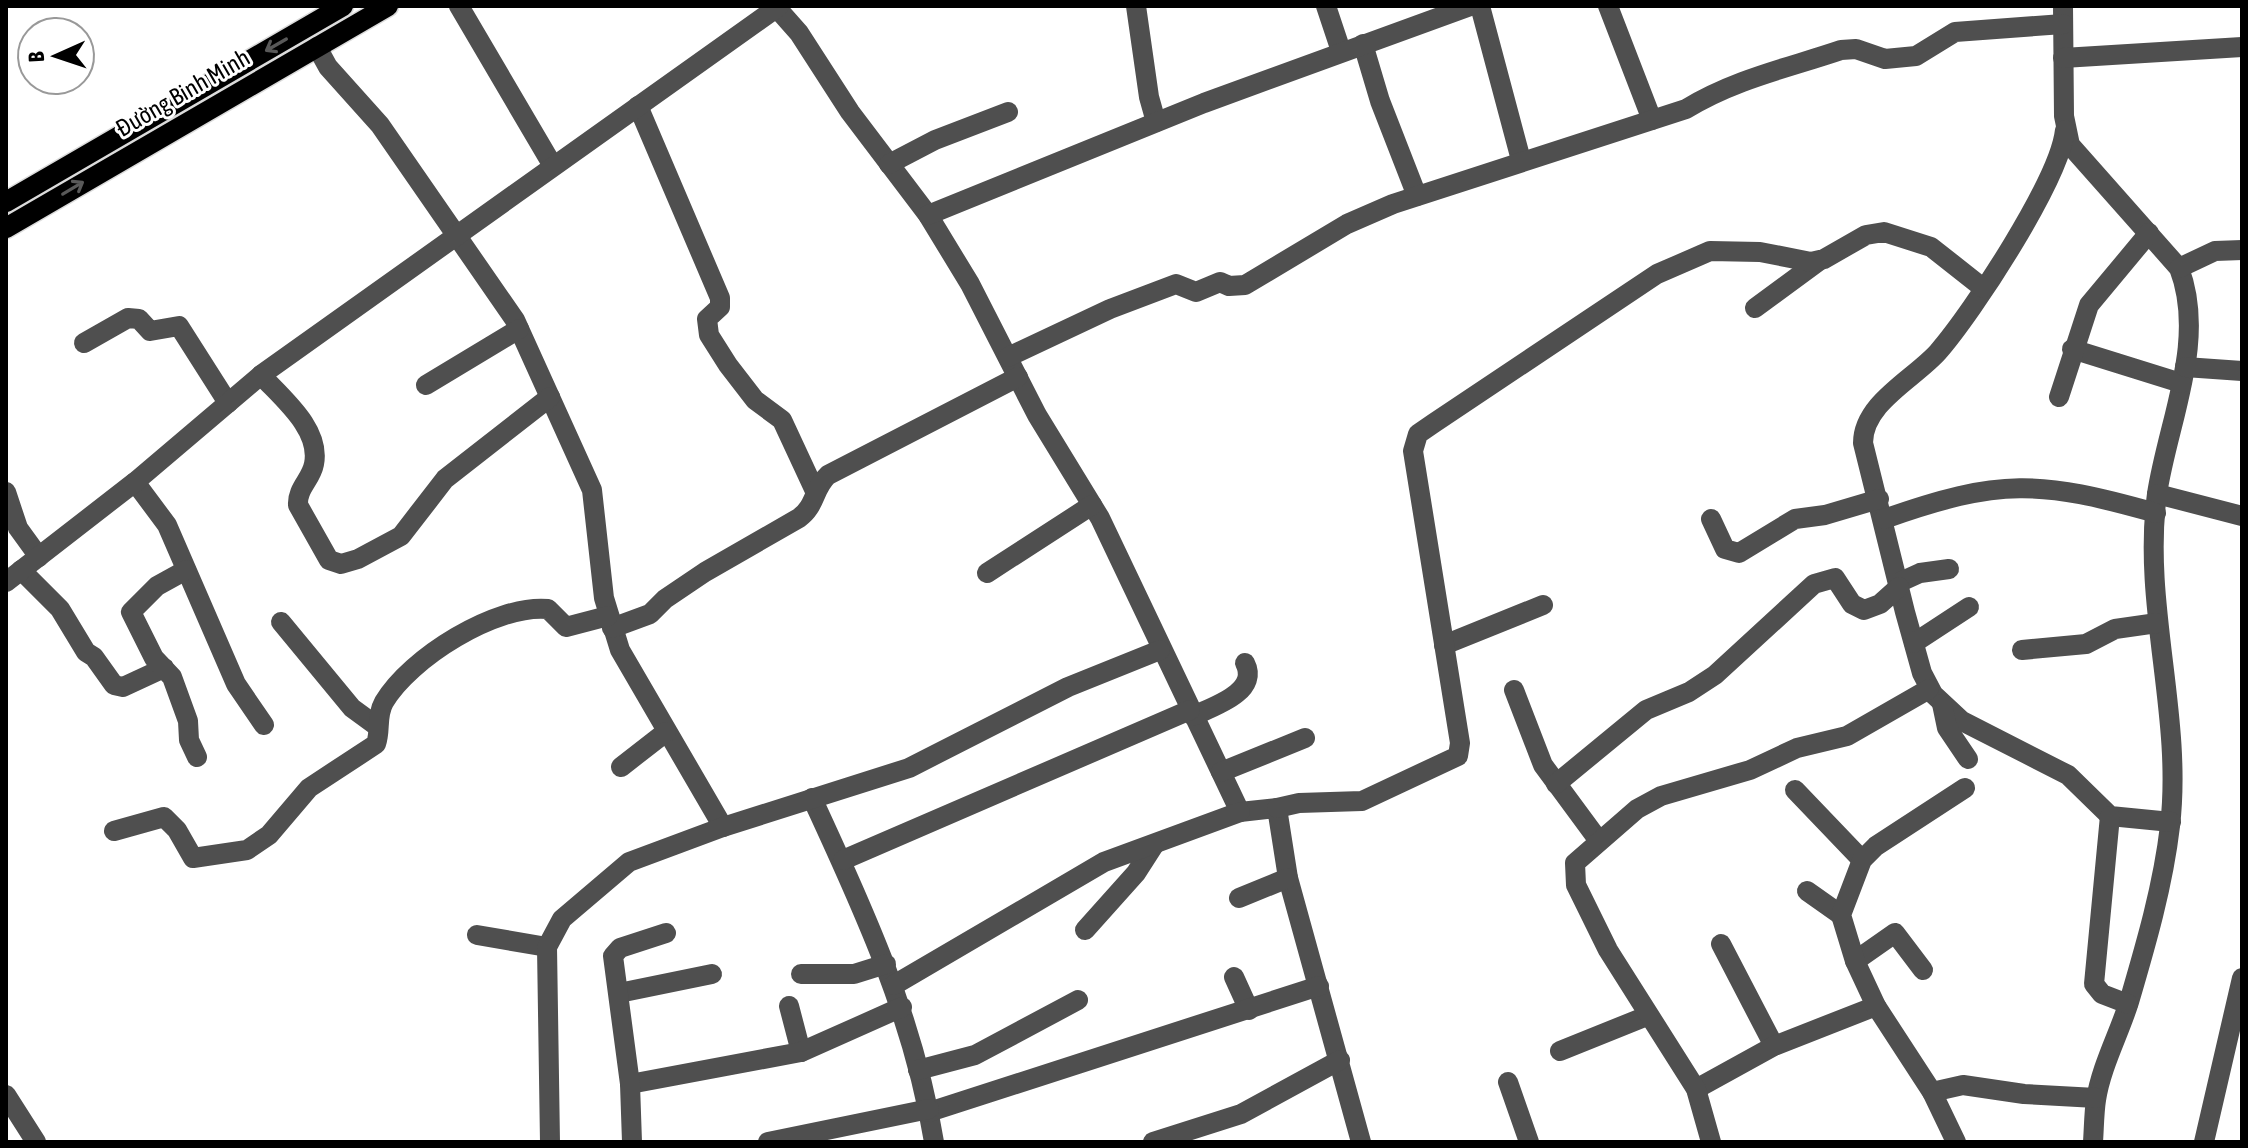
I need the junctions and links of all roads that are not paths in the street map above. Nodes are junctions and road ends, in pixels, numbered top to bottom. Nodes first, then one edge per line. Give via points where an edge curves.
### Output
1 (342, 6) edge
2 (388, 6) edge
3 (459, 6) edge
4 (1136, 6) edge
5 (1326, 6) edge
6 (1470, 6) edge
7 (1480, 6) edge
8 (1608, 6) edge
9 (778, 7) edge
10 (2063, 15) edge
11 (352, 27) junction
12 (1363, 44) junction
13 (317, 47) junction
14 (2242, 47) edge
15 (1341, 51) junction
16 (2063, 58) junction
17 (638, 106) junction
18 (1008, 112) dead end
19 (1652, 120) junction
20 (1156, 122) junction
21 (2066, 130) junction
22 (1521, 160) junction
23 (889, 164) junction
24 (553, 166) junction
25 (1417, 196) junction
26 (6, 202) edge
27 (928, 215) junction
28 (6, 228) edge
29 (458, 233) junction
30 (2149, 233) junction
31 (2242, 250) edge
32 (1819, 261) junction
33 (2179, 268) junction
34 (1983, 288) junction
35 (1755, 308) dead end
36 (519, 329) junction
37 (84, 343) dead end
38 (2072, 349) junction
39 (1008, 357) junction
40 (2242, 371) edge
41 (261, 375) junction
42 (2183, 375) junction
43 (1018, 377) junction
44 (426, 385) dead end
45 (550, 397) junction
46 (2059, 397) dead end
47 (228, 403) junction
48 (135, 482) junction
49 (815, 491) junction
50 (6, 492) edge
51 (2157, 504) junction
52 (1092, 505) junction
53 (1882, 509) junction
54 (2242, 516) edge
55 (1711, 519) dead end
56 (39, 557) junction
57 (1949, 569) dead end
58 (186, 570) junction
59 (987, 573) dead end
60 (14, 576) edge
61 (1899, 585) junction
62 (1543, 605) dead end
63 (1969, 607) dead end
64 (281, 622) dead end
65 (610, 622) junction
66 (2157, 623) junction
67 (1914, 643) junction
68 (1444, 645) junction
69 (1160, 650) junction
70 (2022, 650) dead end
71 (1245, 663) dead end
72 (164, 668) junction
73 (1514, 690) dead end
74 (1936, 696) junction
75 (1192, 713) junction
76 (264, 725) dead end
77 (378, 727) junction
78 (666, 732) junction
79 (1305, 738) dead end
80 (197, 757) dead end
81 (1968, 759) dead end
82 (621, 767) dead end
83 (1221, 772) junction
84 (1556, 784) junction
85 (1965, 788) dead end
86 (1795, 790) dead end
87 (812, 798) junction
88 (1277, 808) junction
89 (1240, 812) junction
90 (2110, 816) junction
91 (2171, 822) junction
92 (723, 827) junction
93 (114, 831) dead end
94 (1831, 838) dead end
95 (1599, 841) junction
96 (1154, 845) junction
97 (843, 860) junction
98 (1861, 863) junction
99 (1288, 878) junction
100 (1807, 891) dead end
101 (1239, 898) dead end
102 (1841, 915) junction
103 (1085, 930) dead end
104 (666, 933) dead end
105 (477, 935) dead end
106 (1721, 944) dead end
107 (547, 947) junction
108 (1855, 961) junction
109 (886, 964) junction
110 (1923, 970) dead end
111 (712, 974) dead end
112 (801, 974) dead end
113 (1234, 977) dead end
114 (2242, 978) edge
115 (894, 985) junction
116 (1319, 986) junction
117 (619, 993) junction
118 (1078, 1000) dead end
119 (2128, 1004) junction
120 (789, 1006) dead end
121 (1876, 1006) junction
122 (902, 1007) junction
123 (1249, 1010) junction
124 (1647, 1016) junction
125 (1774, 1046) junction
126 (1560, 1051) dead end
127 (801, 1052) junction
128 (1340, 1060) junction
129 (918, 1070) junction
130 (1508, 1082) dead end
131 (630, 1084) junction
132 (1696, 1089) junction
133 (1932, 1092) junction
134 (6, 1095) edge
135 (2096, 1098) junction
136 (929, 1110) junction
137 (36, 1142) edge
138 (550, 1142) edge
139 (632, 1142) edge
140 (768, 1142) edge
141 (934, 1142) edge
142 (1153, 1142) edge
143 (1361, 1142) edge
144 (1529, 1142) edge
145 (1711, 1142) edge
146 (1956, 1142) edge
147 (2093, 1142) edge
148 (2204, 1142) edge

1 - 11 main road
1 -> 26 main road, Đường Binh Minh
2 - 11 main road, Đường Binh Minh
3 - 24 street
4 - 20 street
5 - 15 street
6 - 12 street
7 - 22 street
8 - 19 street
9 - 17 street
9 - 23 street
10 - 16 street
10 - 19 street via 1955,32 1916,56 1885,59 1841,50 1733,84
11 - 13 main road, Đường Binh Minh
12 - 15 street
12 - 25 street
28 -> 13 main road, Đường Binh Minh
13 - 29 street
14 - 16 street
15 - 20 street
16 - 21 street
17 - 24 street
17 - 49 street via 720,298 720,307 707,319 709,335 748,391 782,420
18 - 23 street
19 - 22 street
20 - 27 street
21 - 30 street via 2081,161
21 - 34 street via 2047,184
22 - 25 street
23 - 27 street
24 - 29 street
25 - 39 street via 1347,224 1245,285 1220,282 1196,292 1176,284
27 - 39 street
29 - 36 street
29 - 41 street
30 - 33 street
30 - 38 street via 2089,305
31 - 33 street via 2215,251
32 - 34 street via 1866,235 1884,232 1931,247
32 - 35 street
32 - 68 street via 1741,250 1710,251 1679,262 1418,434 1413,451
33 - 42 street via 2188,301
34 - 53 street via 1938,352 1869,418 1863,443
36 - 44 street
36 - 45 street
37 - 47 street via 128,318 139,319 150,331 179,326
38 - 42 street
38 - 46 street
39 - 43 street
40 - 42 street
41 - 45 street via 309,434 314,466 298,505 329,560 341,564 401,536 445,479
41 - 47 street
42 - 51 street
43 - 49 street via 852,461 828,475
43 - 52 street
45 - 65 street via 592,490
47 - 48 street
48 - 56 street
48 - 58 street via 167,525
49 - 65 street via 810,511 714,565 650,614
50 - 56 street via 18,528
51 - 53 street via 2035,486
51 - 54 street
51 - 66 street
52 - 59 street
52 - 69 street
53 - 55 street via 1795,519 1739,553 1725,549
53 - 61 street
56 - 60 street
57 - 61 street via 1920,573
58 - 72 street via 157,586 131,612
58 - 76 street via 236,684
60 - 72 street via 60,609 114,685 123,687
61 - 67 street
61 - 84 street via 1880,604 1864,610 1852,604 1835,578 1814,584 1715,675 1646,710
62 - 68 street
63 - 67 street
64 - 77 street via 352,708
65 - 77 street via 566,627 553,611 542,608 466,633 407,672 382,705
65 - 78 street
66 - 70 street via 2115,629 2086,644
66 - 91 street via 2171,758
67 - 74 street
68 - 88 street via 1460,743 1457,760 1362,801
69 - 75 street
69 - 87 street via 1068,687 909,768
71 - 75 street via 1248,676 1238,693
72 - 80 street via 172,677
73 - 84 street
74 - 81 street via 1947,728
74 - 90 street via 1962,721 2068,775
74 - 95 street via 1847,736 1661,796
75 - 83 street
75 - 97 street
77 - 93 street via 371,749 309,788 269,835 247,850 193,858 164,817
78 - 82 street
78 - 92 street
79 - 83 street
83 - 89 street
84 - 95 street
85 - 98 street via 1876,846
86 - 98 street
87 - 92 street
87 - 97 street
88 - 89 street
88 - 99 street
89 - 96 street
90 - 91 street
90 - 119 street via 2094,984 2102,994
91 - 119 street via 2163,877
92 - 107 street via 622,867 562,919
94 - 98 street
95 - 124 street via 1575,863 1576,885
96 - 103 street
96 - 115 street via 1104,862
97 - 109 street
98 - 102 street
99 - 101 street
99 - 116 street
100 - 102 street
102 - 108 street
104 - 117 street via 614,952
105 - 107 street
106 - 125 street
107 - 138 street
108 - 110 street via 1895,933
108 - 121 street
109 - 112 street via 854,974
109 - 115 street
111 - 117 street
113 - 123 street
114 - 148 street
115 - 122 street
116 - 123 street
116 - 128 street
117 - 131 street
118 - 129 street via 975,1055
119 - 135 street
120 - 127 street
121 - 125 street
121 - 133 street
122 - 127 street
122 - 129 street
123 - 136 street
124 - 126 street
124 - 132 street
125 - 132 street
127 - 131 street
128 - 142 street via 1241,1114
128 - 143 street
129 - 136 street
130 - 144 street
131 - 139 street
132 - 145 street
133 - 135 street via 1963,1085
133 - 146 street
134 - 137 street
135 - 147 street
136 - 140 street
136 - 141 street

